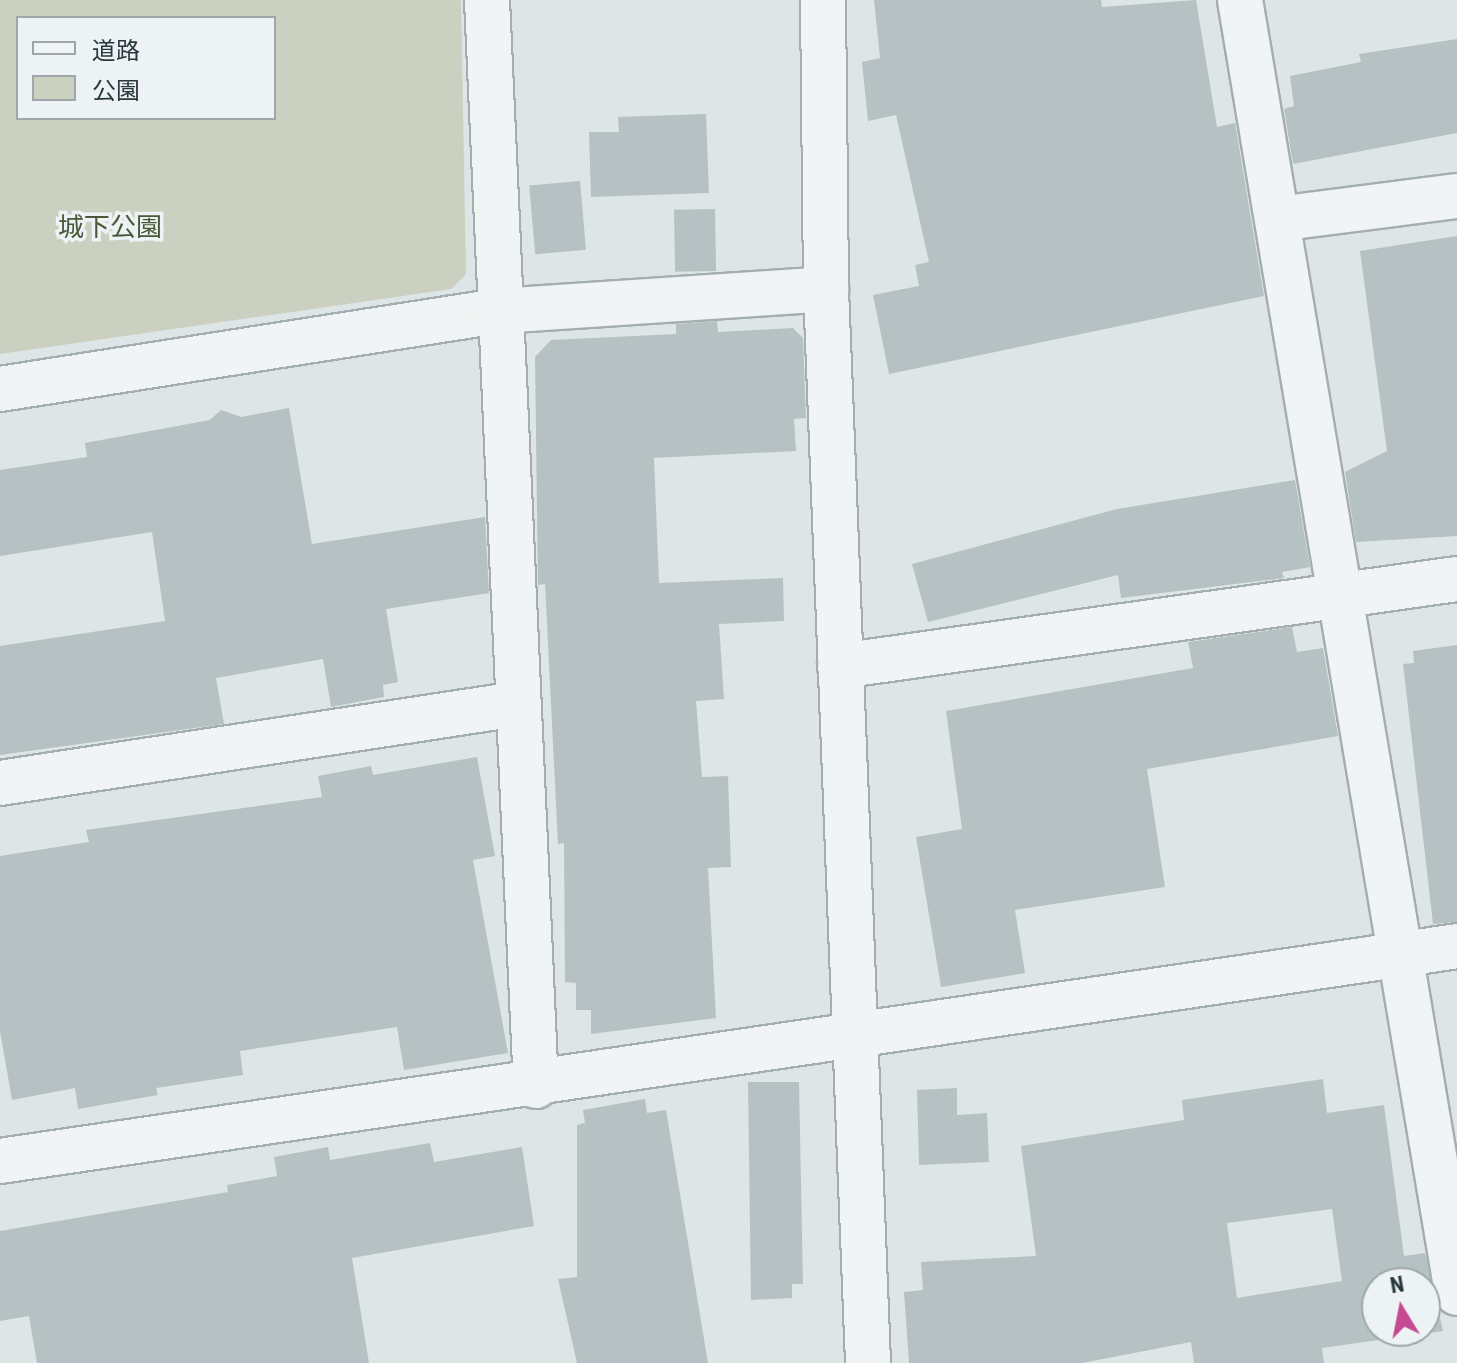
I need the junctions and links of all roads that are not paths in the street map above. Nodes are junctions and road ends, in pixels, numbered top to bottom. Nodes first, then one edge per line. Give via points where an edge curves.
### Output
1 (487, 0) edge
2 (823, 0) edge
3 (1240, 0) edge
4 (1457, 196) edge
5 (1277, 219) junction
6 (826, 289) junction
7 (498, 311) junction
8 (0, 389) edge
9 (1457, 579) edge
10 (1340, 596) junction
11 (840, 666) junction
12 (517, 704) junction
13 (0, 783) edge
14 (1457, 946) edge
15 (1401, 955) junction
16 (855, 1032) junction
17 (536, 1086) junction
18 (0, 1161) edge
19 (1457, 1293) edge
20 (868, 1363) edge

1 - 7 street
2 - 6 street
3 - 5 street
4 - 5 street
5 - 10 street
6 - 7 street
6 - 11 street
7 - 8 street
7 - 12 street
9 - 10 street
10 - 11 street
10 - 15 street
11 - 16 street
12 - 13 street
12 - 17 street
14 - 15 street
15 - 16 street
15 - 19 street
16 - 17 street
16 - 20 street
17 - 18 street

